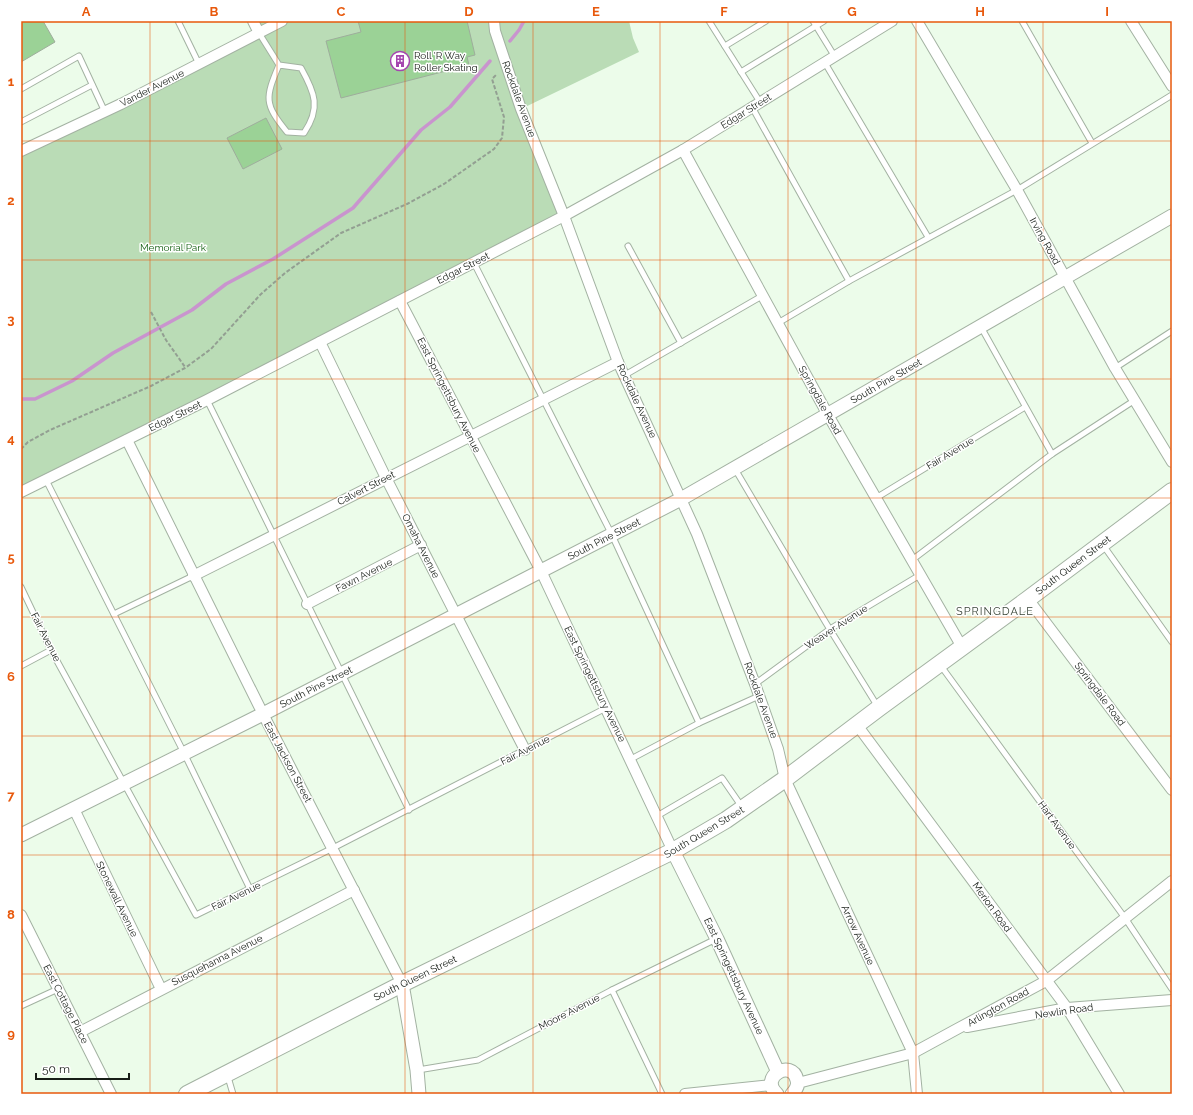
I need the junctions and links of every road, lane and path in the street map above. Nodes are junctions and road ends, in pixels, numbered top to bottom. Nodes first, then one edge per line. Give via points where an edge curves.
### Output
1 (178, 21) edge
2 (253, 21) edge
3 (282, 21) edge
4 (494, 21) edge
5 (710, 21) edge
6 (766, 21) edge
7 (824, 21) edge
8 (892, 21) edge
9 (917, 21) edge
10 (1022, 21) edge
11 (1131, 21) edge
12 (815, 23) edge
13 (259, 34) junction
14 (725, 46) junction
15 (835, 57) junction
16 (824, 63) junction
17 (199, 64) junction
18 (506, 64) junction
19 (279, 65) junction
20 (742, 72) junction
21 (92, 84) junction
22 (1172, 86) edge
23 (21, 89) edge
24 (1172, 95) edge
25 (756, 105) junction
26 (105, 112) junction
27 (21, 122) edge
28 (1092, 143) junction
29 (683, 150) junction
30 (21, 151) edge
31 (1017, 190) junction
32 (564, 216) junction
33 (1172, 216) edge
34 (928, 237) junction
35 (628, 246) dead end
36 (474, 263) junction
37 (1065, 276) junction
38 (849, 281) junction
39 (762, 296) junction
40 (400, 301) junction
41 (151, 312) dead end
42 (777, 324) junction
43 (980, 326) junction
44 (1172, 331) edge
45 (320, 342) junction
46 (681, 343) junction
47 (618, 362) junction
48 (185, 368) junction
49 (1115, 368) junction
50 (625, 375) junction
51 (543, 399) junction
52 (1135, 399) junction
53 (207, 400) junction
54 (1025, 407) junction
55 (828, 415) junction
56 (470, 436) junction
57 (127, 440) junction
58 (21, 449) edge
59 (1052, 454) junction
60 (1172, 462) edge
61 (735, 469) junction
62 (386, 478) junction
63 (46, 479) junction
64 (1172, 491) edge
65 (21, 492) edge
66 (876, 498) junction
67 (681, 499) junction
68 (272, 535) junction
69 (612, 535) junction
70 (1102, 543) junction
71 (421, 545) junction
72 (912, 560) junction
73 (541, 571) junction
74 (920, 575) junction
75 (193, 576) junction
76 (21, 588) edge
77 (1028, 599) junction
78 (307, 604) junction
79 (114, 614) junction
80 (456, 615) junction
81 (830, 629) junction
82 (1172, 642) edge
83 (962, 647) junction
84 (51, 650) junction
85 (939, 664) junction
86 (21, 666) edge
87 (342, 674) junction
88 (755, 684) junction
89 (760, 696) junction
90 (606, 708) junction
91 (878, 708) junction
92 (263, 714) junction
93 (699, 723) junction
94 (857, 725) junction
95 (524, 750) junction
96 (184, 753) junction
97 (631, 759) junction
98 (786, 779) junction
99 (124, 783) junction
100 (1172, 790) edge
101 (743, 808) junction
102 (74, 809) junction
103 (409, 810) junction
104 (657, 816) junction
105 (21, 835) edge
106 (333, 848) junction
107 (673, 851) junction
108 (1172, 881) edge
109 (250, 888) junction
110 (354, 890) junction
111 (21, 915) edge
112 (1125, 918) junction
113 (717, 939) junction
114 (1046, 981) junction
115 (402, 984) junction
116 (58, 989) junction
117 (161, 989) junction
118 (1172, 989) edge
119 (612, 990) junction
120 (1172, 1000) edge
121 (21, 1006) edge
122 (1067, 1008) junction
123 (957, 1029) junction
124 (80, 1032) junction
125 (913, 1053) junction
126 (417, 1070) junction
127 (778, 1072) junction
128 (227, 1074) junction
129 (795, 1088) edge
130 (774, 1090) edge
131 (417, 1093) edge
132 (111, 1094) edge
133 (187, 1094) edge
134 (232, 1094) edge
135 (662, 1094) edge
136 (685, 1094) edge
137 (917, 1094) edge
138 (1119, 1094) edge

1 - 17 lane
2 - 13 street
3 - 13 street, Vander Avenue
4 - 18 street, Rockdale Avenue
5 - 14 lane
6 - 14 lane
7 - 12 lane
8 - 15 street, Edgar Street
9 - 31 street, Irving Road
10 - 28 lane
11 - 22 street
12 - 15 lane
12 - 20 lane
13 - 17 street, Vander Avenue
13 - 19 lane
14 - 20 lane
15 - 16 street, Edgar Street
16 - 25 street, Edgar Street
16 - 34 lane
17 - 26 street, Vander Avenue
18 - 32 street, Rockdale Avenue via 521,109
18 - 48 path via 492,79 504,117 502,138 494,149 444,184 407,204 341,233 285,273 260,295 211,349
19 - 19 lane via 301,68 316,104 313,121 304,134 287,132 274,117 268,104 270,86
20 - 25 lane
21 - 23 lane via 79,56
21 - 26 lane
21 - 27 lane
24 - 28 lane
25 - 29 street, Edgar Street
25 - 38 lane
26 - 30 street, Vander Avenue
28 - 31 lane
29 - 32 street, Edgar Street
29 - 39 street, Springdale Road
31 - 34 lane
31 - 37 street, Irving Road
32 - 36 street, Edgar Street
32 - 47 street, Rockdale Avenue
33 - 37 street, South Pine Street
34 - 38 lane
35 - 46 lane
36 - 40 street, Edgar Street
36 - 51 lane
37 - 43 street, South Pine Street
37 - 49 street, Irving Road
38 - 42 lane
39 - 42 street, Springdale Road
39 - 46 lane
40 - 45 street, Edgar Street
40 - 56 street, East Springettsbury Avenue
41 - 48 path
42 - 55 street, Springdale Road
43 - 54 lane
43 - 55 street, South Pine Street
44 - 49 lane
45 - 53 street, Edgar Street
45 - 62 street, Omaha Avenue
46 - 50 lane
47 - 50 street, Rockdale Avenue
47 - 51 street, Calvert Street
48 - 58 path via 151,386 50,430 28,442
49 - 52 street, Irving Road
50 - 67 street, Rockdale Avenue
51 - 56 street, Calvert Street
51 - 69 lane
52 - 59 lane
52 - 60 street, Irving Road
53 - 57 street, Edgar Street
53 - 68 lane
54 - 59 lane
54 - 66 lane, Fair Avenue
55 - 61 street, South Pine Street
55 - 66 street, Springdale Road
56 - 62 street, Calvert Street
56 - 73 street, East Springettsbury Avenue
57 - 63 street, Edgar Street
57 - 75 street, East Jackson Street
59 - 72 lane
61 - 67 street, South Pine Street
61 - 81 lane
62 - 68 street, Calvert Street
62 - 71 street, Omaha Avenue
63 - 65 street, Edgar Street
63 - 79 lane
64 - 70 main road, South Queen Street
66 - 72 street, Springdale Road
67 - 69 street, South Pine Street
67 - 88 street, Rockdale Avenue
68 - 75 street, Calvert Street
68 - 78 lane
69 - 73 street, South Pine Street
69 - 93 lane
70 - 77 main road, South Queen Street
70 - 82 lane
71 - 78 street, Fawn Avenue
71 - 80 street, Omaha Avenue
72 - 74 street, Springdale Road
73 - 80 street, South Pine Street
73 - 90 street, East Springettsbury Avenue
74 - 81 lane, Weaver Avenue
74 - 83 street, Springdale Road
75 - 79 lane, Calvert Street
75 - 92 street, East Jackson Street
76 - 84 lane, Fair Avenue
77 - 83 main road, South Queen Street
77 - 100 street, Springdale Road
78 - 87 lane
79 - 96 lane
80 - 87 street, South Pine Street
80 - 95 street, Omaha Avenue
81 - 88 lane, Weaver Avenue
81 - 91 lane
83 - 85 main road, South Queen Street
84 - 86 lane
84 - 99 lane, Fair Avenue
85 - 91 main road, South Queen Street
85 - 112 lane, Hart Avenue
87 - 92 street, South Pine Street
87 - 103 lane
88 - 89 street, Rockdale Avenue
89 - 93 lane
89 - 98 street, Rockdale Avenue
90 - 95 lane, Fair Avenue
90 - 97 street, East Springettsbury Avenue
91 - 94 main road, South Queen Street
92 - 96 street, South Pine Street
92 - 106 street, East Jackson Street
93 - 97 lane
94 - 98 main road, South Queen Street
94 - 114 street, Merion Road
95 - 103 lane, Fair Avenue
96 - 99 street, South Pine Street
96 - 109 lane
97 - 104 street, East Springettsbury Avenue
98 - 101 main road, South Queen Street
98 - 125 street, Arrow Avenue
99 - 102 street, South Pine Street
99 - 109 lane, Fair Avenue via 196,915
101 - 104 lane via 722,778
101 - 107 main road, South Queen Street
102 - 105 street, South Pine Street
102 - 117 street, Stonewall Avenue
103 - 106 lane, Fair Avenue
104 - 107 street, East Springettsbury Avenue
106 - 109 lane, Fair Avenue
106 - 110 street, East Jackson Street
107 - 113 street, East Springettsbury Avenue
107 - 115 main road, South Queen Street
108 - 112 street, Arlington Road
110 - 115 street, East Jackson Street
110 - 117 street, Susquehanna Avenue
111 - 116 street, East Cottage Place
112 - 114 street, Arlington Road
112 - 118 lane, Hart Avenue
113 - 119 lane, Moore Avenue
113 - 127 street, East Springettsbury Avenue
114 - 122 street, Merion Road
114 - 123 street, Arlington Road
115 - 126 street, East Jackson Street
115 - 128 main road, South Queen Street
116 - 121 lane
116 - 124 street, East Cottage Place
117 - 124 street, Susquehanna Avenue
119 - 126 lane, Moore Avenue via 478,1060
119 - 135 lane
120 - 122 street, Newlin Road
122 - 123 street, Newlin Road
122 - 138 street, Merion Road
123 - 125 street, Arlington Road
124 - 132 street, East Cottage Place
125 - 129 street, Arlington Road
125 - 137 street, Arrow Avenue
126 - 131 street, East Jackson Street
127 - 129 street via 791,1072 797,1078
127 - 130 street via 773,1077
128 - 133 main road, South Queen Street
128 - 134 lane
130 - 136 street

